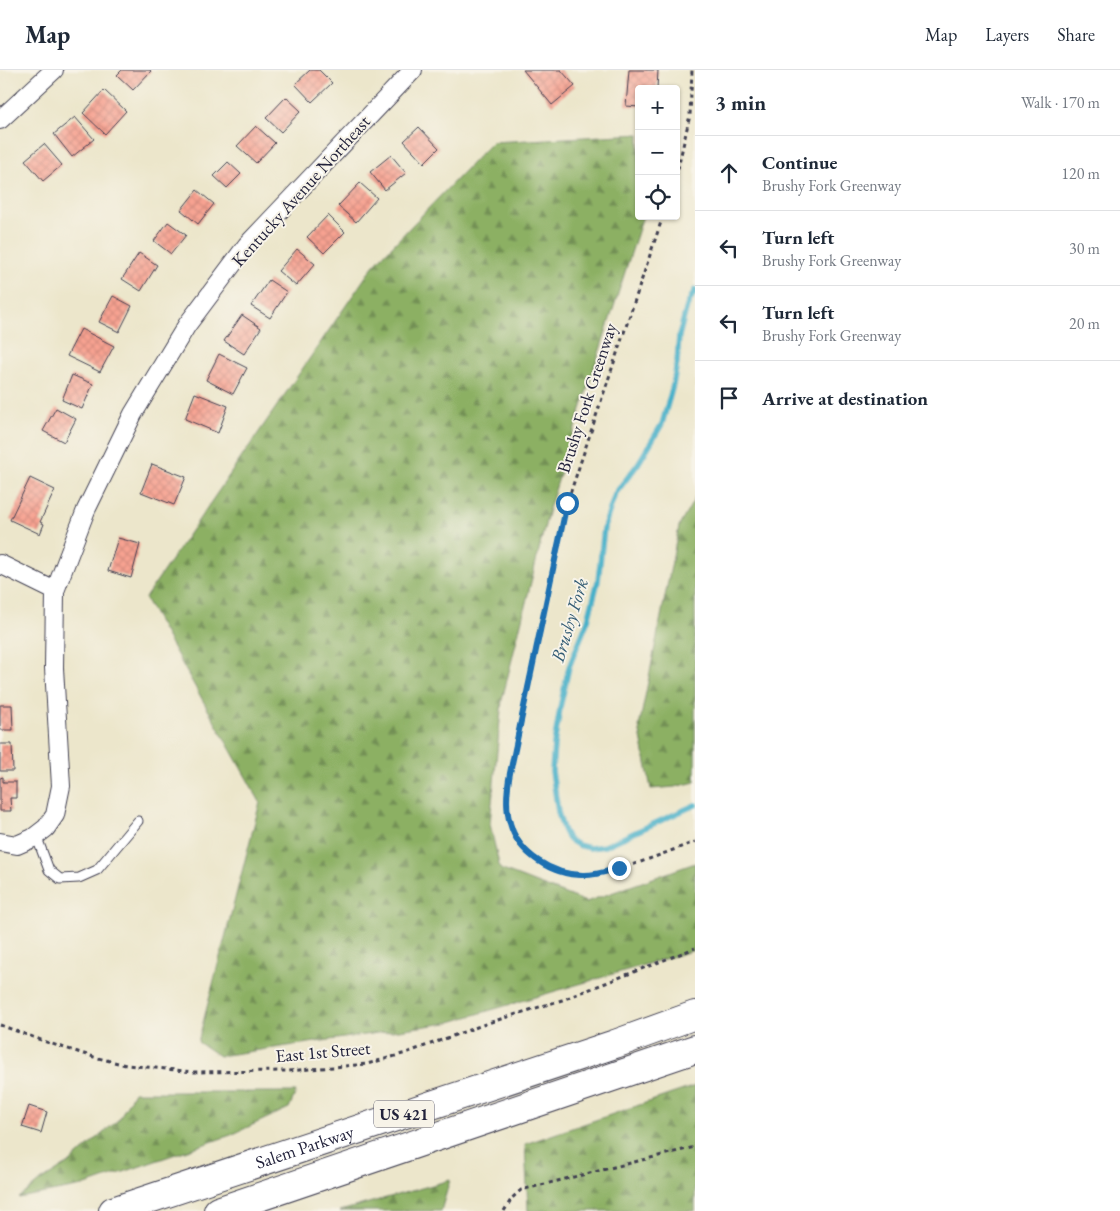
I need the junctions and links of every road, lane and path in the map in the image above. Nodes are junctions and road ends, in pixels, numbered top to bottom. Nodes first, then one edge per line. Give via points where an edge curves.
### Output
1 (54, 70) edge
2 (412, 70) edge
3 (692, 70) edge
4 (0, 120) edge
5 (676, 175) edge
6 (662, 220) edge
7 (0, 564) edge
8 (55, 591) junction
9 (138, 821) dead end
10 (36, 835) junction
11 (0, 842) edge
12 (695, 842) edge
13 (695, 948) edge
14 (695, 1015) edge
15 (0, 1024) edge
16 (695, 1049) edge
17 (695, 1147) edge
18 (113, 1211) edge
19 (218, 1211) edge
20 (504, 1211) edge

1 - 4 street
2 - 8 street, Kentucky Avenue Northeast via 247,245 187,326 133,414 86,510
3 - 5 path via 690,115
6 - 12 path, Brushy Fork Greenway via 567,503 510,773 507,802 510,825 525,850 542,863 567,874 584,876 611,870
7 - 8 street
8 - 10 street, Kentucky Avenue Northeast via 54,668 61,786 54,815 46,828
9 - 10 lane via 97,870 79,878 60,878 49,870
10 - 11 street, Kentucky Avenue Northeast via 17,845
13 - 15 path, East 1st Street via 562,1000 367,1064 288,1071 192,1072 126,1065 52,1044
14 - 18 highway, Salem Parkway / US 421
16 - 19 highway, Salem Parkway / US 421
17 - 20 path via 521,1190

